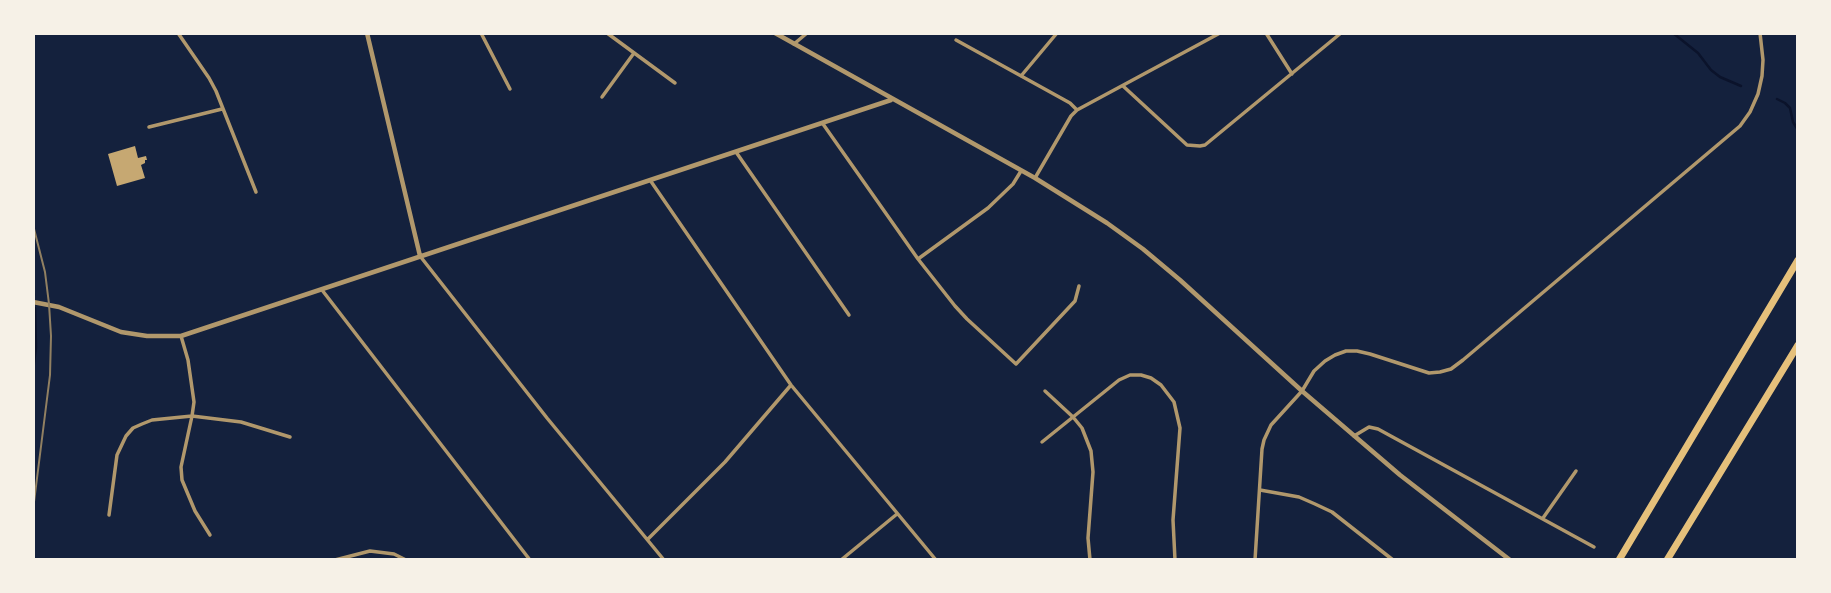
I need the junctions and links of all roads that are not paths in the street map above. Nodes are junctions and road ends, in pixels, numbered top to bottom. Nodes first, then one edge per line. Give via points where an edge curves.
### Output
1 (178, 33) edge
2 (367, 33) edge
3 (481, 33) edge
4 (607, 33) edge
5 (775, 33) edge
6 (807, 33) edge
7 (1057, 33) edge
8 (1220, 33) edge
9 (1266, 33) edge
10 (1341, 33) edge
11 (1760, 33) edge
12 (956, 40) dead end
13 (794, 44) junction
14 (634, 53) junction
15 (1292, 74) junction
16 (1021, 76) junction
17 (675, 83) dead end
18 (1123, 86) junction
19 (510, 89) dead end
20 (602, 97) dead end
21 (892, 100) junction
22 (222, 109) junction
23 (1077, 110) junction
24 (823, 124) junction
25 (149, 127) dead end
26 (736, 152) junction
27 (1021, 171) junction
28 (1035, 178) junction
29 (650, 180) junction
30 (256, 192) dead end
31 (420, 256) junction
32 (918, 259) junction
33 (1798, 260) edge
34 (1079, 286) dead end
35 (321, 290) junction
36 (33, 302) edge
37 (849, 315) dead end
38 (181, 336) junction
39 (1798, 345) edge
40 (791, 385) junction
41 (1045, 390) dead end
42 (1302, 391) junction
43 (192, 416) junction
44 (1073, 417) junction
45 (1354, 436) junction
46 (290, 437) dead end
47 (1042, 442) dead end
48 (1576, 471) dead end
49 (1260, 491) junction
50 (897, 514) junction
51 (109, 515) dead end
52 (1543, 518) junction
53 (210, 535) dead end
54 (648, 540) junction
55 (1594, 547) dead end
56 (335, 560) edge
57 (406, 560) edge
58 (530, 560) edge
59 (664, 560) edge
60 (841, 560) edge
61 (936, 560) edge
62 (1090, 560) edge
63 (1175, 560) edge
64 (1255, 560) edge
65 (1393, 560) edge
66 (1510, 560) edge
67 (1619, 560) edge
68 (1667, 560) edge

1 - 22 street via 209,78
2 - 31 street
3 - 19 street
4 - 14 street
5 - 13 street
6 - 13 street
7 - 16 street
8 - 18 street
9 - 15 street
10 - 15 street
11 - 42 street via 1762,76 1758,94 1740,126 1463,360 1451,369 1429,373 1346,351 1314,371
12 - 16 street
13 - 21 street
14 - 17 street
14 - 20 street
15 - 18 street via 1205,145 1193,147
16 - 23 street
18 - 23 street
21 - 24 street
21 - 27 street
22 - 25 street
22 - 30 street
23 - 28 street
24 - 26 street
24 - 32 street
26 - 29 street
26 - 37 street
27 - 28 street
27 - 32 street via 988,208
28 - 42 street via 1143,249
29 - 31 street
29 - 40 street
31 - 35 street
31 - 54 street
32 - 34 street via 967,319 1016,364 1075,301
33 - 67 highway
35 - 38 street
35 - 58 street
36 - 38 street via 59,307 121,332
38 - 43 street via 194,402
39 - 68 highway
40 - 50 street
40 - 54 street via 725,462
41 - 44 street
42 - 45 street
42 - 49 street via 1268,433 1262,449
43 - 46 street via 241,422
43 - 51 street via 152,420 127,436 117,455
43 - 53 street via 182,480
44 - 47 street
44 - 62 street via 1087,437 1093,461
44 - 63 street via 1130,376 1151,378 1174,402 1180,428 1173,520
45 - 52 street via 1369,427 1378,429
45 - 66 street
48 - 52 street
49 - 64 street
49 - 65 street via 1315,503
50 - 60 street
50 - 61 street
52 - 55 street
54 - 59 street
56 - 57 street via 370,551

